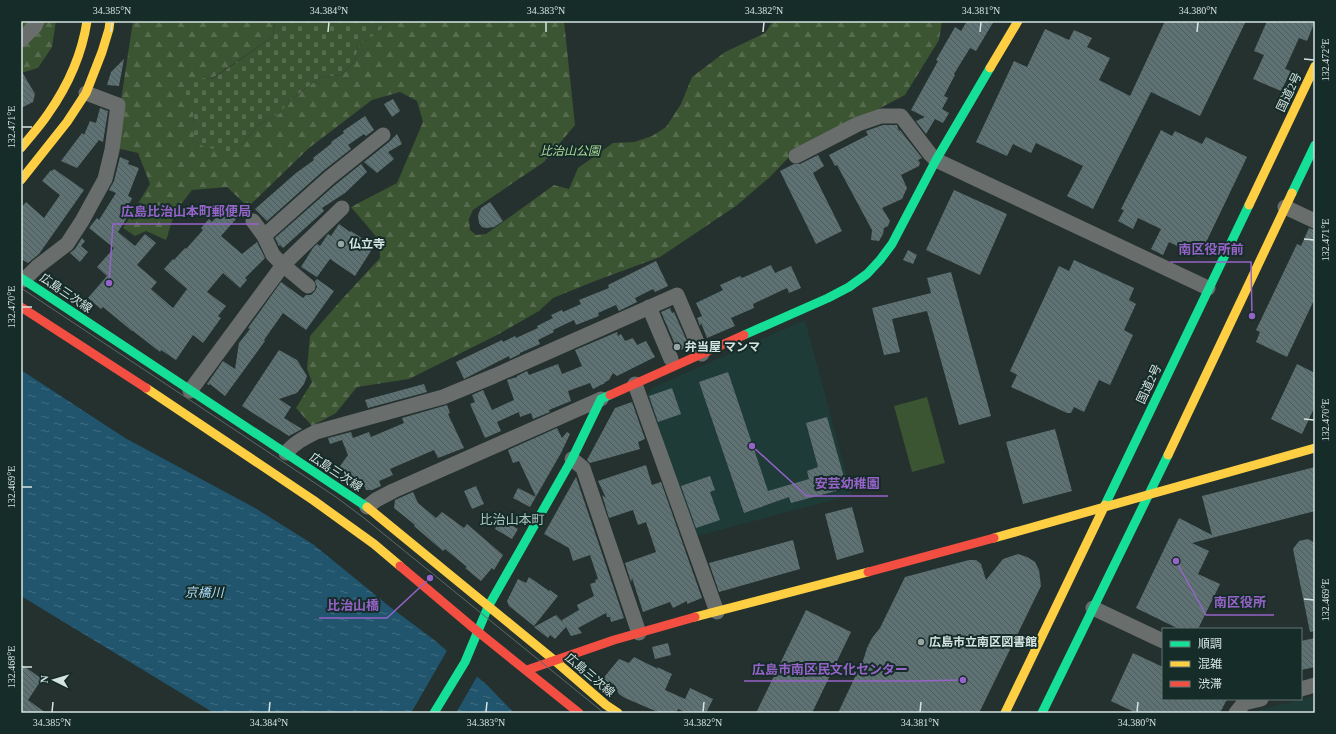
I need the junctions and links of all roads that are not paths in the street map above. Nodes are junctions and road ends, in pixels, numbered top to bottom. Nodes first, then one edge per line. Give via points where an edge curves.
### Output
1 (37, 21) edge
2 (87, 21) edge
3 (110, 21) edge
4 (1018, 21) edge
5 (21, 40) edge
6 (1315, 66) edge
7 (86, 93) junction
8 (27, 130) edge
9 (383, 135) dead end
10 (1315, 145) edge
11 (21, 148) edge
12 (796, 156) dead end
13 (936, 160) junction
14 (21, 180) edge
15 (1285, 207) junction
16 (342, 208) dead end
17 (253, 221) dead end
18 (1315, 221) edge
19 (264, 236) junction
20 (283, 265) junction
21 (22, 279) edge
22 (308, 286) dead end
23 (1208, 288) junction
24 (21, 306) edge
25 (649, 307) junction
26 (702, 354) junction
27 (671, 359) dead end
28 (635, 384) junction
29 (190, 391) junction
30 (601, 399) junction
31 (1315, 448) edge
32 (286, 453) junction
33 (572, 459) junction
34 (1148, 495) junction
35 (367, 507) junction
36 (1103, 508) junction
37 (488, 607) junction
38 (1093, 608) junction
39 (717, 612) junction
40 (477, 631) junction
41 (639, 633) junction
42 (1162, 641) edge
43 (554, 660) junction
44 (527, 670) junction
45 (1315, 685) edge
46 (1302, 689) edge
47 (1259, 700) edge
48 (1243, 707) edge
49 (434, 713) edge
50 (579, 713) edge
51 (618, 713) edge
52 (1005, 713) edge
53 (1042, 713) edge

1 - 5 street
2 - 8 main road via 67,82 48,115
3 - 7 main road via 102,52
4 - 13 main road
6 - 23 main road, 国道2号
7 - 14 main road via 67,122
7 - 21 street via 118,105 105,179 67,244
8 - 11 main road
9 - 19 street via 329,178
10 - 15 main road
12 - 13 street via 858,124 881,116 902,116
13 - 23 street
13 - 26 main road via 892,244 867,274 828,298
15 - 18 street
15 - 34 main road
16 - 20 street
17 - 19 street
19 - 20 street via 273,255
20 - 22 street
20 - 29 street
21 - 29 main road, 広島三次線
23 - 36 main road, 国道2号
24 - 40 main road via 313,500 374,544
25 - 26 street via 677,295
25 - 27 street
25 - 32 street via 443,397 316,432 296,442
26 - 28 main road
28 - 30 main road
28 - 39 street
29 - 32 main road, 広島三次線
30 - 33 main road
30 - 35 street via 393,491
31 - 34 main road
32 - 35 main road, 広島三次線
33 - 37 main road
33 - 41 street via 583,468
34 - 36 main road
34 - 38 main road
35 - 37 main road, 広島三次線
36 - 39 main road
36 - 52 main road, 国道2号
37 - 40 main road
37 - 43 main road, 広島三次線
38 - 42 street
38 - 53 main road
39 - 41 main road
40 - 44 main road
40 - 49 main road via 465,662
41 - 43 main road
43 - 44 main road
43 - 51 main road, 広島三次線
44 - 50 main road
45 - 46 street
47 - 48 street

